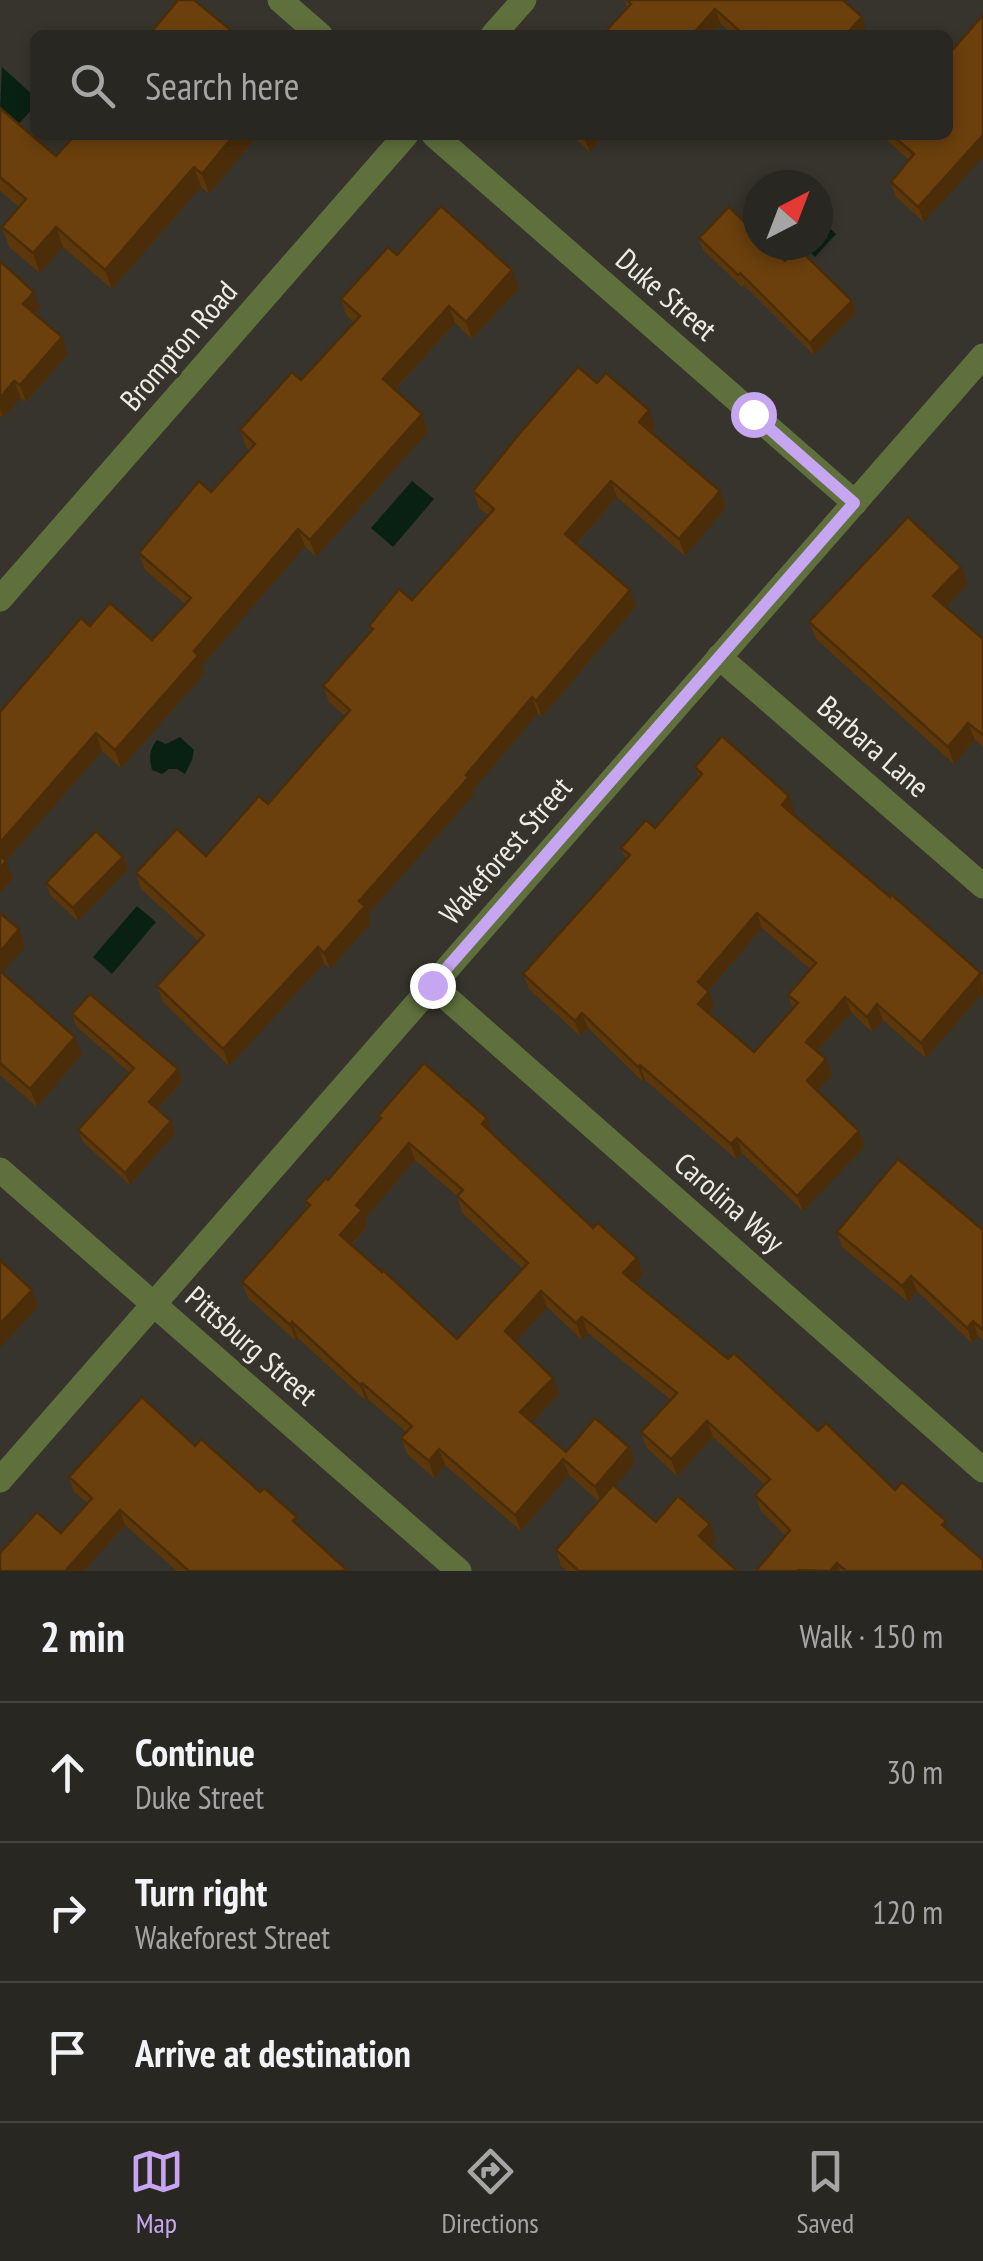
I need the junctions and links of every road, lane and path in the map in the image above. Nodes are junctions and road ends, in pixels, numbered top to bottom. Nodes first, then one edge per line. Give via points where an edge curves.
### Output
1 (280, 0) edge
2 (524, 0) edge
3 (314, 30) edge
4 (497, 30) edge
5 (402, 140) edge
6 (440, 140) edge
7 (983, 356) edge
8 (854, 503) junction
9 (0, 599) edge
10 (720, 657) junction
11 (983, 886) edge
12 (432, 985) junction
13 (0, 1170) edge
14 (154, 1304) junction
15 (983, 1470) edge
16 (0, 1480) edge
17 (459, 1571) edge

1 - 3 street
2 - 4 street
5 - 9 street, Brompton Road
6 - 8 street, Duke Street
7 - 8 street, Wakeforest Street
8 - 10 street, Wakeforest Street
10 - 11 street, Barbara Lane
10 - 12 street, Wakeforest Street
12 - 14 street, Wakeforest Street
12 - 15 street, Carolina Way
13 - 14 street, Pittsburg Street
14 - 16 street, Wakeforest Street
14 - 17 street, Pittsburg Street

